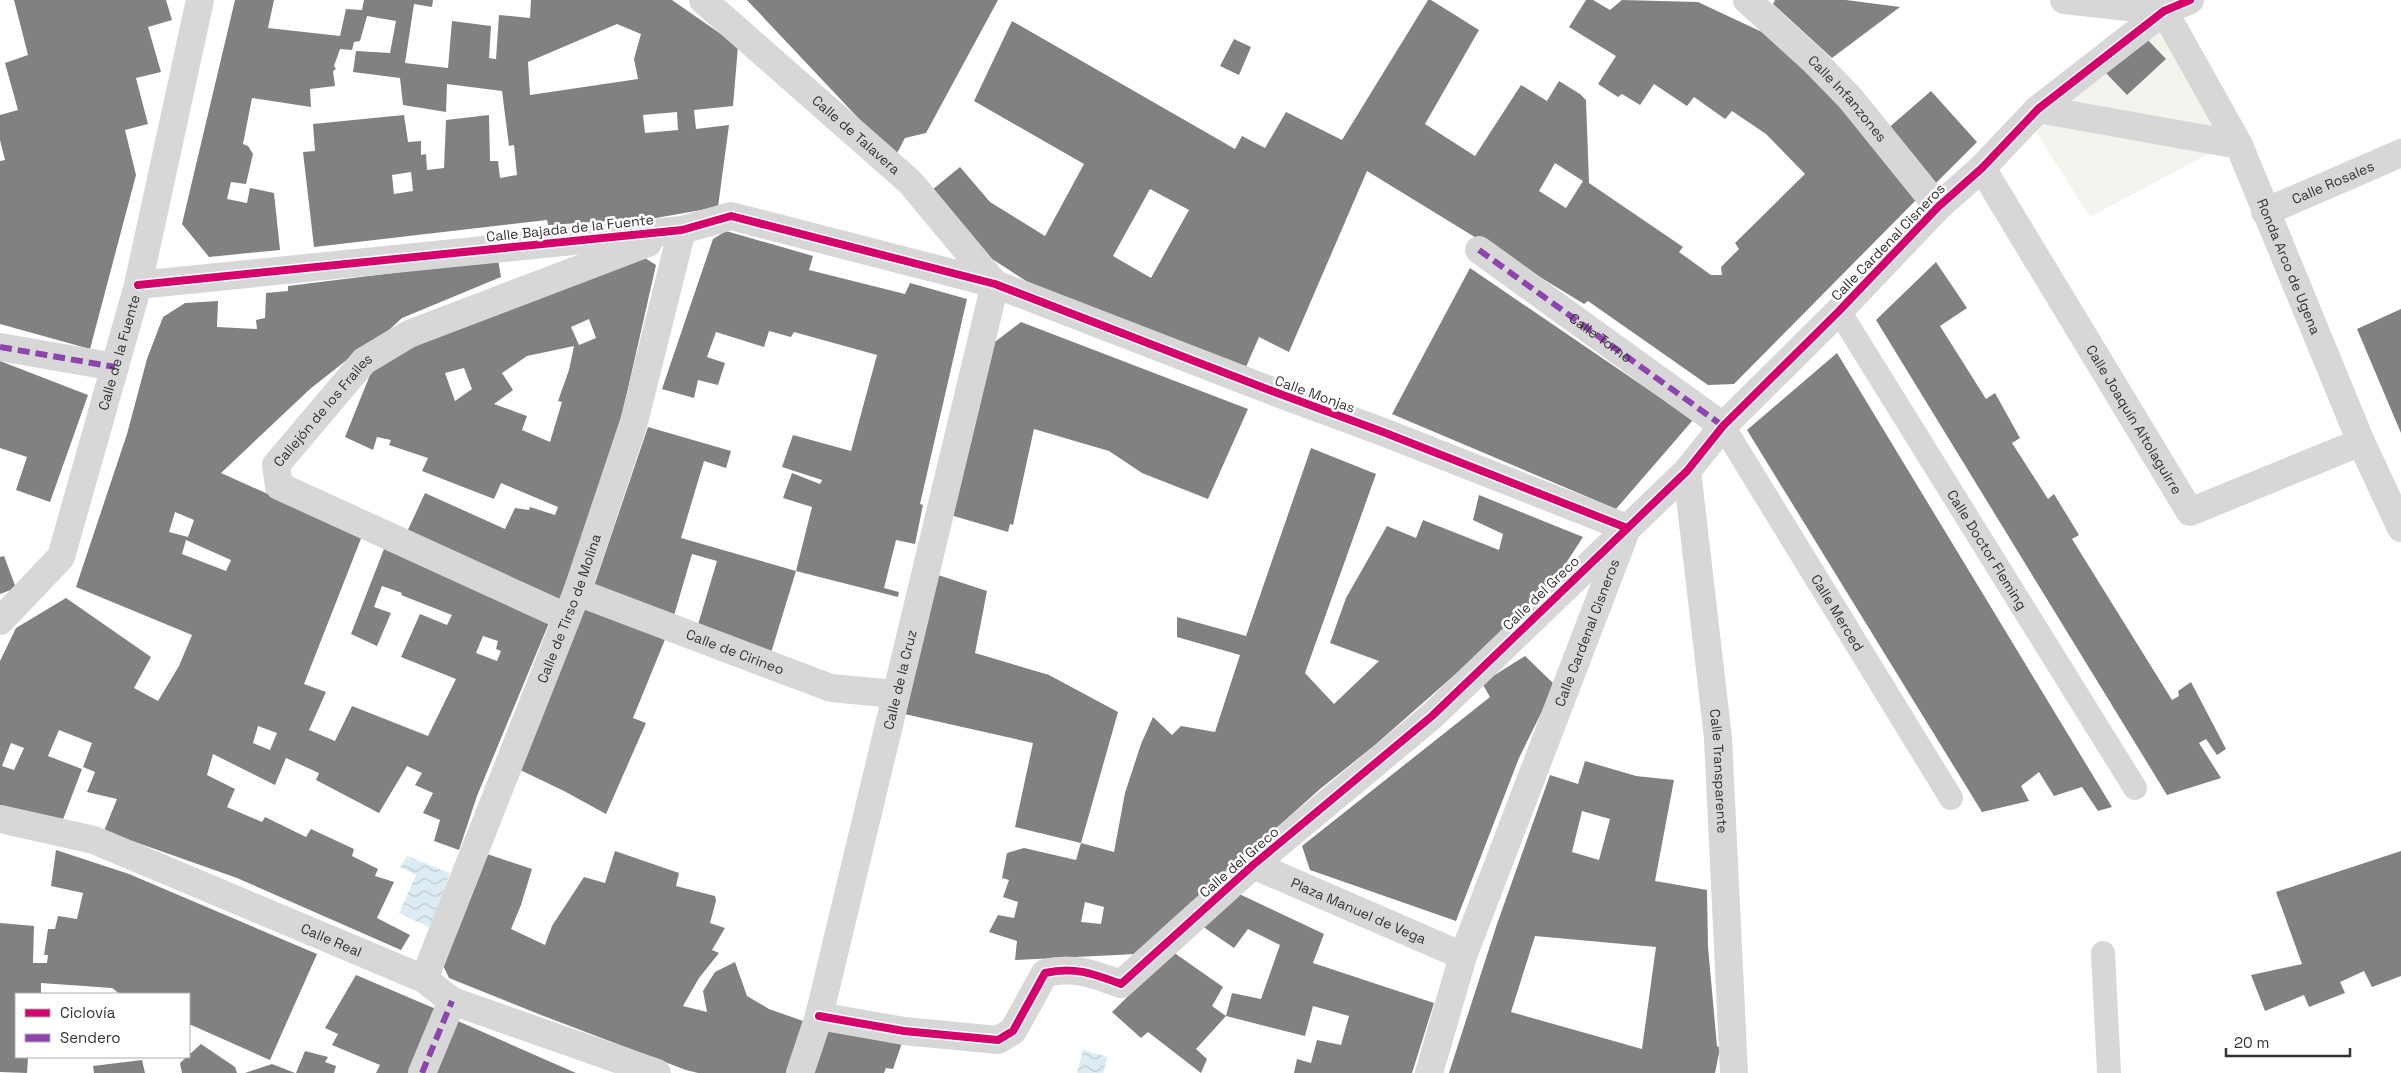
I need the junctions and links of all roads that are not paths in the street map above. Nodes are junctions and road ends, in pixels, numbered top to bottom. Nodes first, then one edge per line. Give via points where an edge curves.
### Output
1 (200, 0) edge
2 (703, 0) edge
3 (1747, 0) edge
4 (2064, 0) edge
5 (2190, 0) edge
6 (2164, 11) junction
7 (2038, 109) junction
8 (2238, 146) junction
9 (2401, 153) edge
10 (1982, 168) junction
11 (1938, 207) junction
12 (2265, 212) junction
13 (682, 230) junction
14 (1479, 250) dead end
15 (995, 284) junction
16 (138, 285) junction
17 (1839, 311) junction
18 (0, 347) edge
19 (115, 367) junction
20 (1723, 426) junction
21 (2361, 442) junction
22 (1687, 471) junction
23 (1627, 528) junction
24 (2401, 528) edge
25 (577, 592) junction
26 (566, 617) junction
27 (0, 621) edge
28 (896, 694) junction
29 (2136, 788) dead end
30 (1951, 798) dead end
31 (0, 819) edge
32 (1253, 865) junction
33 (2103, 953) dead end
34 (1464, 956) junction
35 (424, 979) junction
36 (452, 1001) junction
37 (819, 1016) junction
38 (422, 1073) edge
39 (657, 1073) edge
40 (800, 1073) edge
41 (1430, 1073) edge
42 (1734, 1073) edge
43 (2110, 1073) edge

1 - 16 street, Calle de la Fuente
2 - 15 street, Calle de Talavera via 910,182
3 - 11 street, Calle Infanzones via 1850,98
4 - 6 street
5 - 6 street, Calle Cardenal Cisneros
6 - 7 street, Calle Cardenal Cisneros
6 - 8 street, Ronda Arco de Ugena
7 - 8 street
7 - 10 street, Calle Cardenal Cisneros
8 - 12 street, Ronda Arco de Ugena
9 - 12 street, Calle Rosales
10 - 11 street, Calle Cardenal Cisneros
10 - 21 street, Calle Joaquín Altolaguirre via 2190,512
11 - 17 street, Calle Cardenal Cisneros
12 - 21 street, Ronda Arco de Ugena
13 - 15 street, Calle Bajada de la Fuente via 731,216
13 - 16 street, Calle Bajada de la Fuente
13 - 25 street, Calle de Tirso de Molina via 634,422
13 - 26 street, Callejón de los Frailes via 409,334 364,361 276,465 279,486
14 - 20 street, Calle Torno
15 - 23 street, Calle Monjas
15 - 28 street, Calle de la Cruz
16 - 19 street, Calle de la Fuente
17 - 20 street, Calle Cardenal Cisneros
17 - 29 lane, Calle Doctor Fleming
18 - 19 street
19 - 27 street, Calle de la Fuente via 61,557
20 - 22 street, Calle Cardenal Cisneros
20 - 30 lane, Calle Merced
21 - 24 street, Ronda Arco de Ugena
22 - 23 street, Calle Cardenal Cisneros
22 - 42 street, Calle Transparente via 1718,738
23 - 32 street, Calle del Greco via 1432,716
23 - 34 street, Calle Cardenal Cisneros
25 - 26 street, Calle de Tirso de Molina
25 - 28 street, Calle de Cirineo via 831,688
26 - 35 street, Calle de Tirso de Molina
28 - 37 street, Calle de la Cruz
31 - 35 street, Calle Real via 94,840
32 - 34 street, Plaza Manuel de Vega
32 - 37 street, Calle del Greco via 1121,984 1088,972 1062,969 1045,973 1013,1031 998,1040 904,1031
33 - 43 lane
34 - 41 street, Calle Cardenal Cisneros
35 - 36 street, Calle Real
36 - 38 street
36 - 39 street, Calle Real
37 - 40 street, Calle de la Cruz

